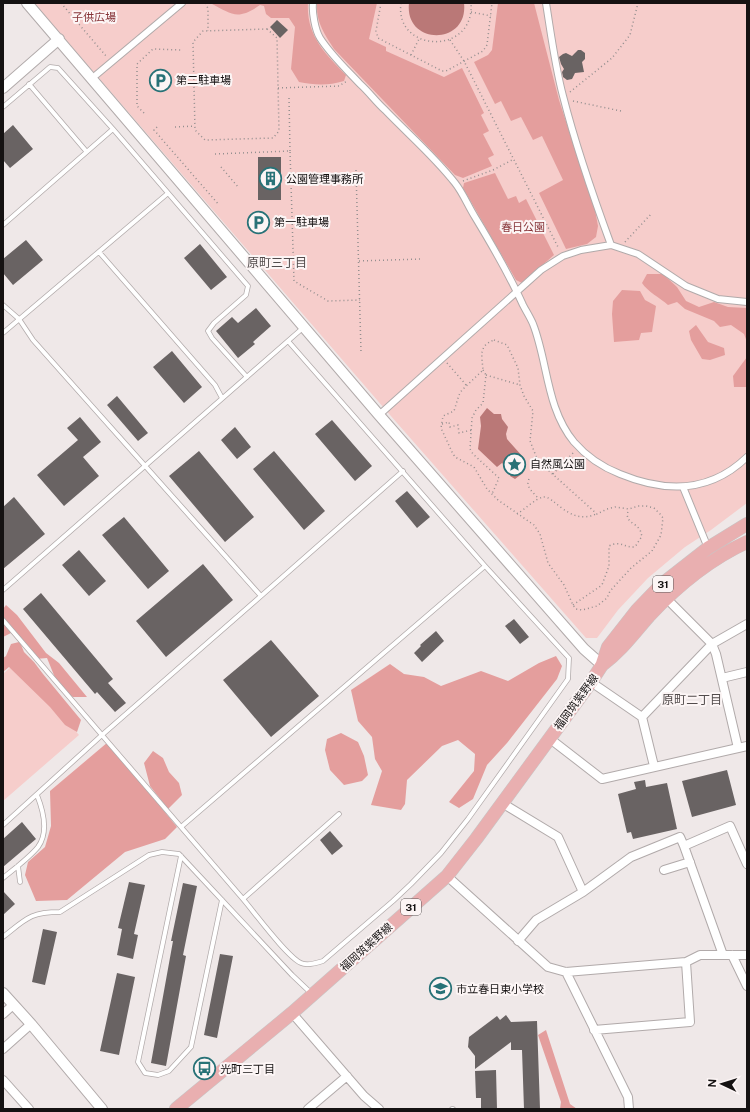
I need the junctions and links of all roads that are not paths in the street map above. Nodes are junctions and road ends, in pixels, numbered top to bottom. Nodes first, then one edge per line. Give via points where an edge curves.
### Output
1 (27, 3) edge
2 (182, 3) edge
3 (313, 3) edge
4 (546, 3) edge
5 (59, 39) junction
6 (96, 75) dead end
7 (29, 84) junction
8 (3, 88) edge
9 (3, 107) edge
10 (112, 129) junction
11 (86, 150) junction
12 (167, 194) junction
13 (3, 225) edge
14 (611, 245) junction
15 (99, 252) junction
16 (518, 291) junction
17 (747, 302) edge
18 (3, 305) edge
19 (19, 319) junction
20 (304, 327) junction
21 (3, 333) edge
22 (288, 341) junction
23 (247, 377) junction
24 (222, 398) junction
25 (379, 415) junction
26 (747, 457) edge
27 (144, 466) junction
28 (402, 471) junction
29 (683, 487) junction
30 (747, 524) edge
31 (747, 542) edge
32 (708, 548) junction
33 (486, 566) junction
34 (3, 590) edge
35 (261, 596) junction
36 (666, 598) junction
37 (3, 620) edge
38 (747, 624) edge
39 (712, 644) junction
40 (602, 665) junction
41 (747, 672) edge
42 (722, 678) junction
43 (591, 682) junction
44 (642, 717) junction
45 (102, 736) junction
46 (549, 738) junction
47 (747, 746) edge
48 (738, 748) junction
49 (654, 766) junction
50 (37, 795) junction
51 (502, 803) junction
52 (339, 814) dead end
53 (3, 825) edge
54 (180, 827) junction
55 (684, 846) junction
56 (181, 856) junction
57 (690, 862) junction
58 (747, 864) edge
59 (18, 866) junction
60 (664, 870) dead end
61 (447, 876) junction
62 (3, 878) edge
63 (20, 882) dead end
64 (582, 892) junction
65 (243, 899) junction
66 (222, 900) junction
67 (3, 936) edge
68 (518, 941) junction
69 (723, 955) junction
70 (732, 955) junction
71 (747, 955) edge
72 (686, 962) junction
73 (566, 972) junction
74 (747, 986) edge
75 (3, 993) edge
76 (313, 994) junction
77 (13, 1005) junction
78 (292, 1013) junction
79 (3, 1014) edge
80 (31, 1024) junction
81 (594, 1030) junction
82 (3, 1049) edge
83 (347, 1076) junction
84 (3, 1080) edge
85 (29, 1109) edge
86 (102, 1109) edge
87 (176, 1109) edge
88 (308, 1109) edge
89 (379, 1109) edge
90 (629, 1109) edge

1 - 5 street
2 - 6 street
3 - 16 street via 312,10 319,36 344,68 428,152 456,184
4 - 14 street via 563,95 585,174
5 - 8 street
5 - 20 street
7 - 9 lane
7 - 10 lane via 50,67 58,68
7 - 11 lane
10 - 11 lane
10 - 12 lane
11 - 13 lane
12 - 15 lane
12 - 23 lane via 248,286 246,295 208,330 212,338
14 - 16 street via 563,256 541,270
14 - 17 street via 638,254 686,286 718,299
15 - 19 lane
15 - 24 lane via 215,385
16 - 25 street
16 - 29 street via 533,324 552,401 574,442 602,467 652,485
18 - 19 lane
19 - 21 lane
19 - 27 lane via 33,340
20 - 22 lane
20 - 25 street
22 - 23 lane
22 - 28 lane
23 - 24 lane
24 - 27 lane
25 - 40 street via 584,649
26 - 29 street via 720,477
27 - 34 lane
27 - 35 lane
28 - 33 lane
28 - 35 lane
29 - 32 street
30 - 32 main road, 福岡筑紫野線 / 31
31 - 36 main road, 福岡筑紫野線 / 31 via 714,560
32 - 40 main road, 福岡筑紫野線 / 31 via 662,584 637,610 608,647
33 - 54 lane
33 - 65 lane via 568,658 568,679 473,812 441,853 411,884 316,964 302,964 290,955
35 - 45 lane
36 - 39 street
36 - 40 main road, 福岡筑紫野線 / 31 via 616,655
37 - 45 lane
38 - 39 street
39 - 42 street
39 - 44 street
40 - 43 main road, 福岡筑紫野線 / 31
41 - 42 street
42 - 48 street
43 - 44 street
43 - 46 main road, 福岡筑紫野線 / 31
44 - 49 street
45 - 50 lane
45 - 54 lane
46 - 49 street via 602,778
46 - 51 main road, 福岡筑紫野線 / 31
47 - 48 street
48 - 49 street
50 - 53 lane
50 - 59 lane via 45,828 39,846
51 - 61 main road, 福岡筑紫野線 / 31
51 - 64 street via 558,837
52 - 65 lane
54 - 65 lane
55 - 57 street
55 - 58 street via 730,826
55 - 64 street via 680,836 631,857
56 - 66 lane
56 - 66 lane via 138,1062 145,1073 158,1075 169,1071 191,1047
56 - 67 lane via 162,852 149,855 60,912 44,912 30,916
57 - 60 street
57 - 69 street
59 - 62 lane
59 - 63 lane
61 - 68 street
61 - 76 main road, 福岡筑紫野線 / 31
64 - 68 street via 536,920
66 - 76 lane via 292,976
68 - 73 street via 548,967
69 - 70 street
69 - 72 street via 700,955
70 - 71 street
70 - 74 street
72 - 73 street
72 - 81 street via 690,1022
73 - 81 street
75 - 77 street
76 - 78 main road, 福岡筑紫野線 / 31
77 - 79 street
77 - 80 street
78 - 83 street
78 - 87 main road, 福岡筑紫野線 / 31
80 - 82 street
80 - 86 street
81 - 90 street via 628,1097
83 - 88 street
83 - 89 street
84 - 85 street

